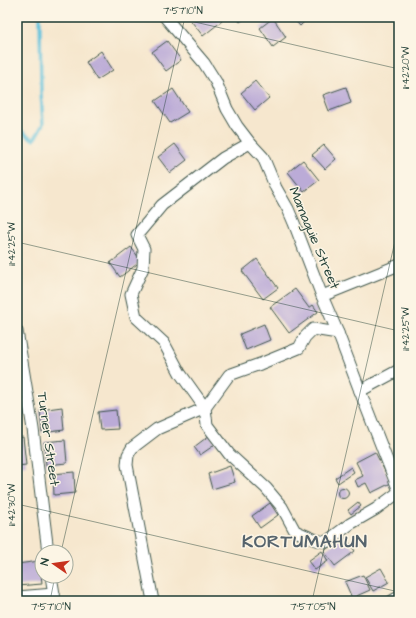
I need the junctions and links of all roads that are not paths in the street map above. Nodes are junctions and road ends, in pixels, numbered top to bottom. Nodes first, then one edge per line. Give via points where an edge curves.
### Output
1 (165, 17) edge
2 (250, 142) junction
3 (399, 265) edge
4 (322, 296) junction
5 (17, 331) edge
6 (338, 333) junction
7 (399, 370) edge
8 (360, 391) junction
9 (205, 408) junction
10 (399, 491) edge
11 (47, 544) edge
12 (52, 584) edge
13 (17, 597) edge
14 (54, 597) edge
15 (399, 597) edge
16 (153, 601) edge
17 (392, 601) edge

1 - 2 street, Mamaguie Street via 208,69 234,120
2 - 4 street, Mamaguie Street via 263,157 288,209
2 - 9 street via 223,158 162,205 137,235 144,249 143,268 131,294 136,316 164,343 180,373
3 - 4 street
4 - 6 street, Mamaguie Street
5 - 11 street, Turner Street via 33,429
6 - 8 street, Mamaguie Street
6 - 9 street via 313,329 299,348 229,376
7 - 8 street
8 - 10 street, Mamaguie Street
9 - 10 street via 207,425 229,454 266,488 282,507 295,530 316,540 326,542
9 - 16 street via 157,429 132,448 128,455 127,465
12 - 14 street
13 - 14 street
15 - 17 street

